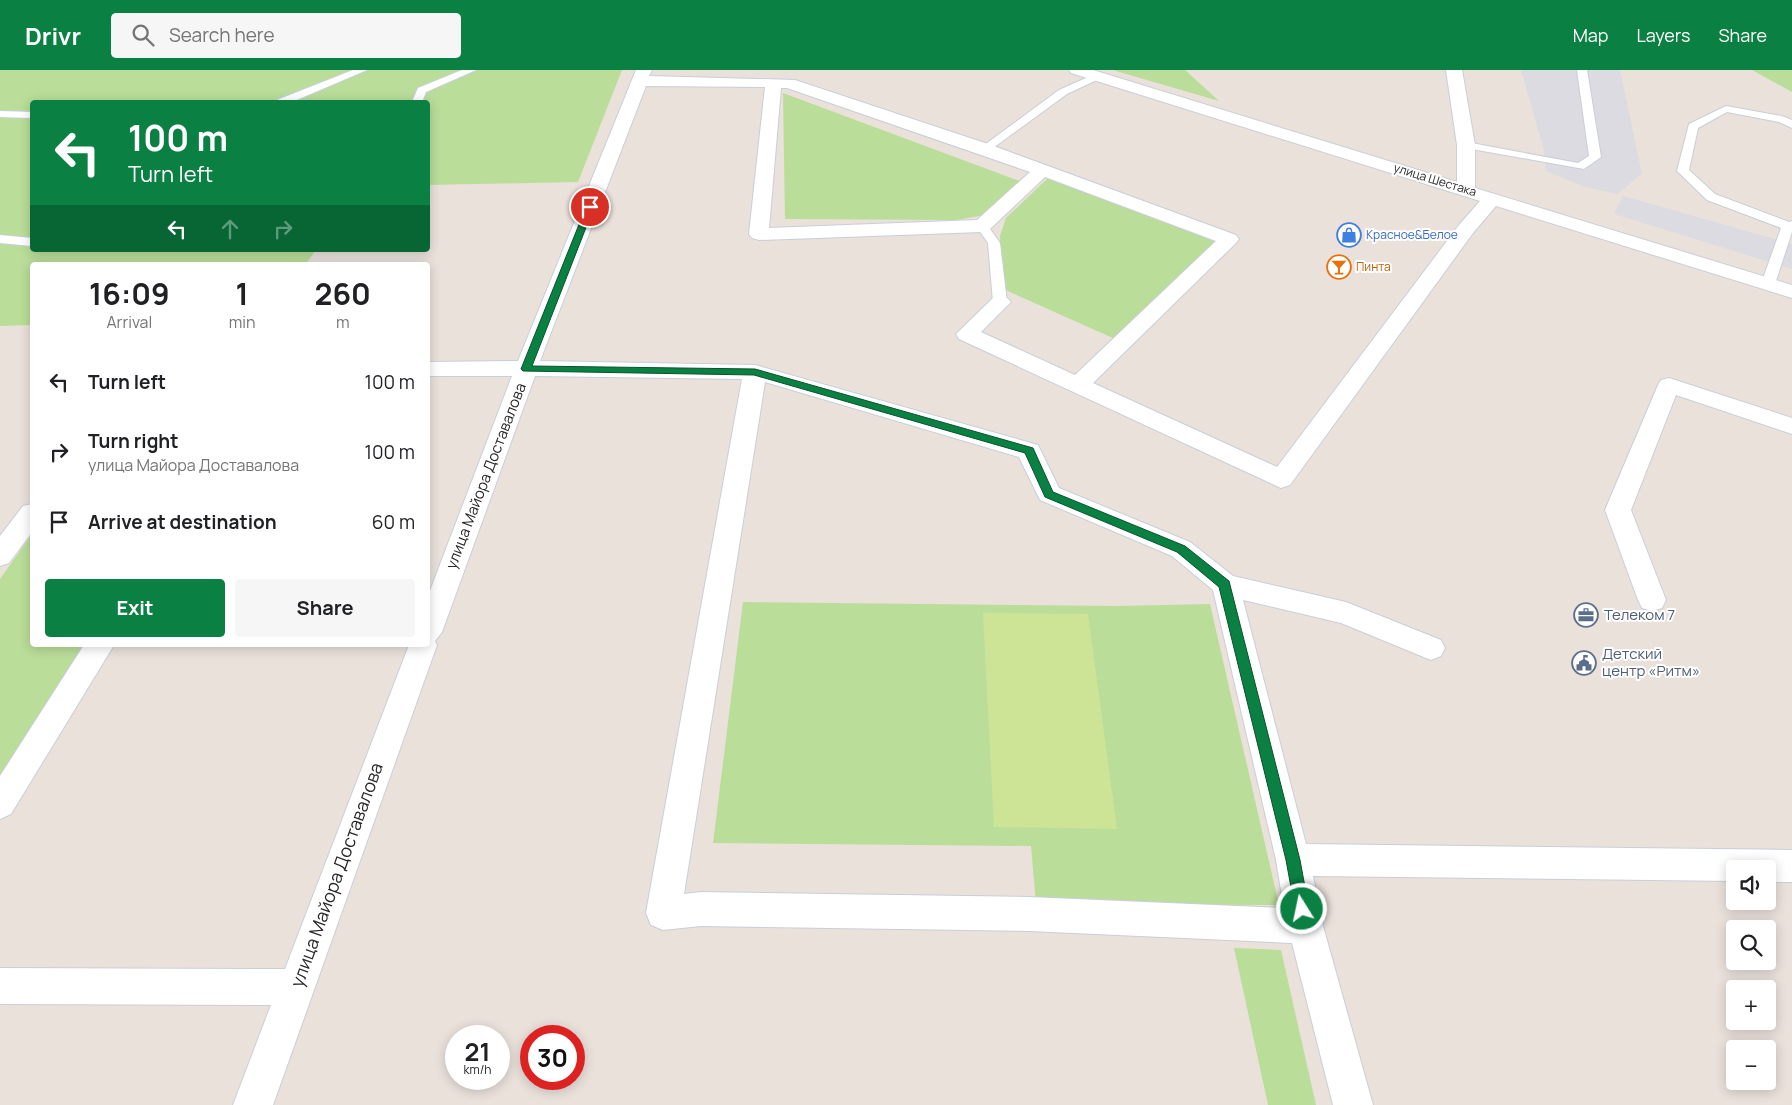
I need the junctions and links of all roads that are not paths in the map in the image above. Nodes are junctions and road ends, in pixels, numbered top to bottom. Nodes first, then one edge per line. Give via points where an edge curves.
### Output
1 (362, 70) edge
2 (471, 70) edge
3 (1077, 70) edge
4 (1454, 70) edge
5 (1582, 70) edge
6 (642, 76) edge
7 (1097, 76) junction
8 (773, 83) junction
9 (289, 100) edge
10 (418, 100) edge
11 (0, 114) edge
12 (30, 115) edge
13 (1792, 125) edge
14 (1466, 145) junction
15 (984, 148) junction
16 (1041, 171) junction
17 (1466, 189) junction
18 (1493, 198) junction
19 (982, 226) junction
20 (1790, 226) edge
21 (0, 239) edge
22 (30, 242) edge
23 (1768, 284) junction
24 (1792, 292) edge
25 (1000, 302) joint
26 (430, 369) edge
27 (526, 369) junction
28 (755, 372) junction
29 (1078, 385) junction
30 (1792, 426) edge
31 (30, 516) edge
32 (0, 556) edge
33 (1224, 584) junction
34 (1652, 600) dead end
35 (430, 627) edge
36 (99, 647) edge
37 (421, 647) edge
38 (1431, 648) dead end
39 (0, 804) edge
40 (1293, 860) junction
41 (1792, 866) edge
42 (1305, 926) junction
43 (0, 986) edge
44 (294, 987) junction
45 (253, 1105) edge
46 (1353, 1105) edge

1 - 9 lane
2 - 10 lane via 422,90
3 - 7 street, улица Шестака
4 - 14 street
5 - 14 lane via 1595,156 1580,167
6 - 8 street
6 - 27 street, улица Майора Доставалова
7 - 15 lane via 1063,92
7 - 17 street, улица Шестака
8 - 15 street via 789,83
8 - 19 street via 758,234
11 - 12 lane
13 - 20 lane via 1782,119 1726,109 1693,126 1683,171 1711,198
14 - 17 street
15 - 16 street
16 - 19 street
16 - 29 street via 1229,239
17 - 18 street, улица Шестака
18 - 23 street, улица Шестака
18 - 29 street via 1281,479
19 - 25 lane via 994,243
20 - 23 lane
21 - 22 lane
23 - 24 street, улица Шестака
25 - 29 street via 967,334
26 - 27 street
27 - 28 street
27 - 35 street, улица Майора Доставалова
28 - 33 street via 1029,451 1049,494 1181,549
28 - 42 street via 663,913 701,909 1029,914
30 - 34 street via 1669,385 1618,510
31 - 32 street
33 - 38 street via 1346,613
33 - 40 street
36 - 39 street
37 - 44 street, улица Майора Доставалова
40 - 41 street
40 - 42 street
42 - 46 street
43 - 44 street
44 - 45 street, улица Майора Доставалова

